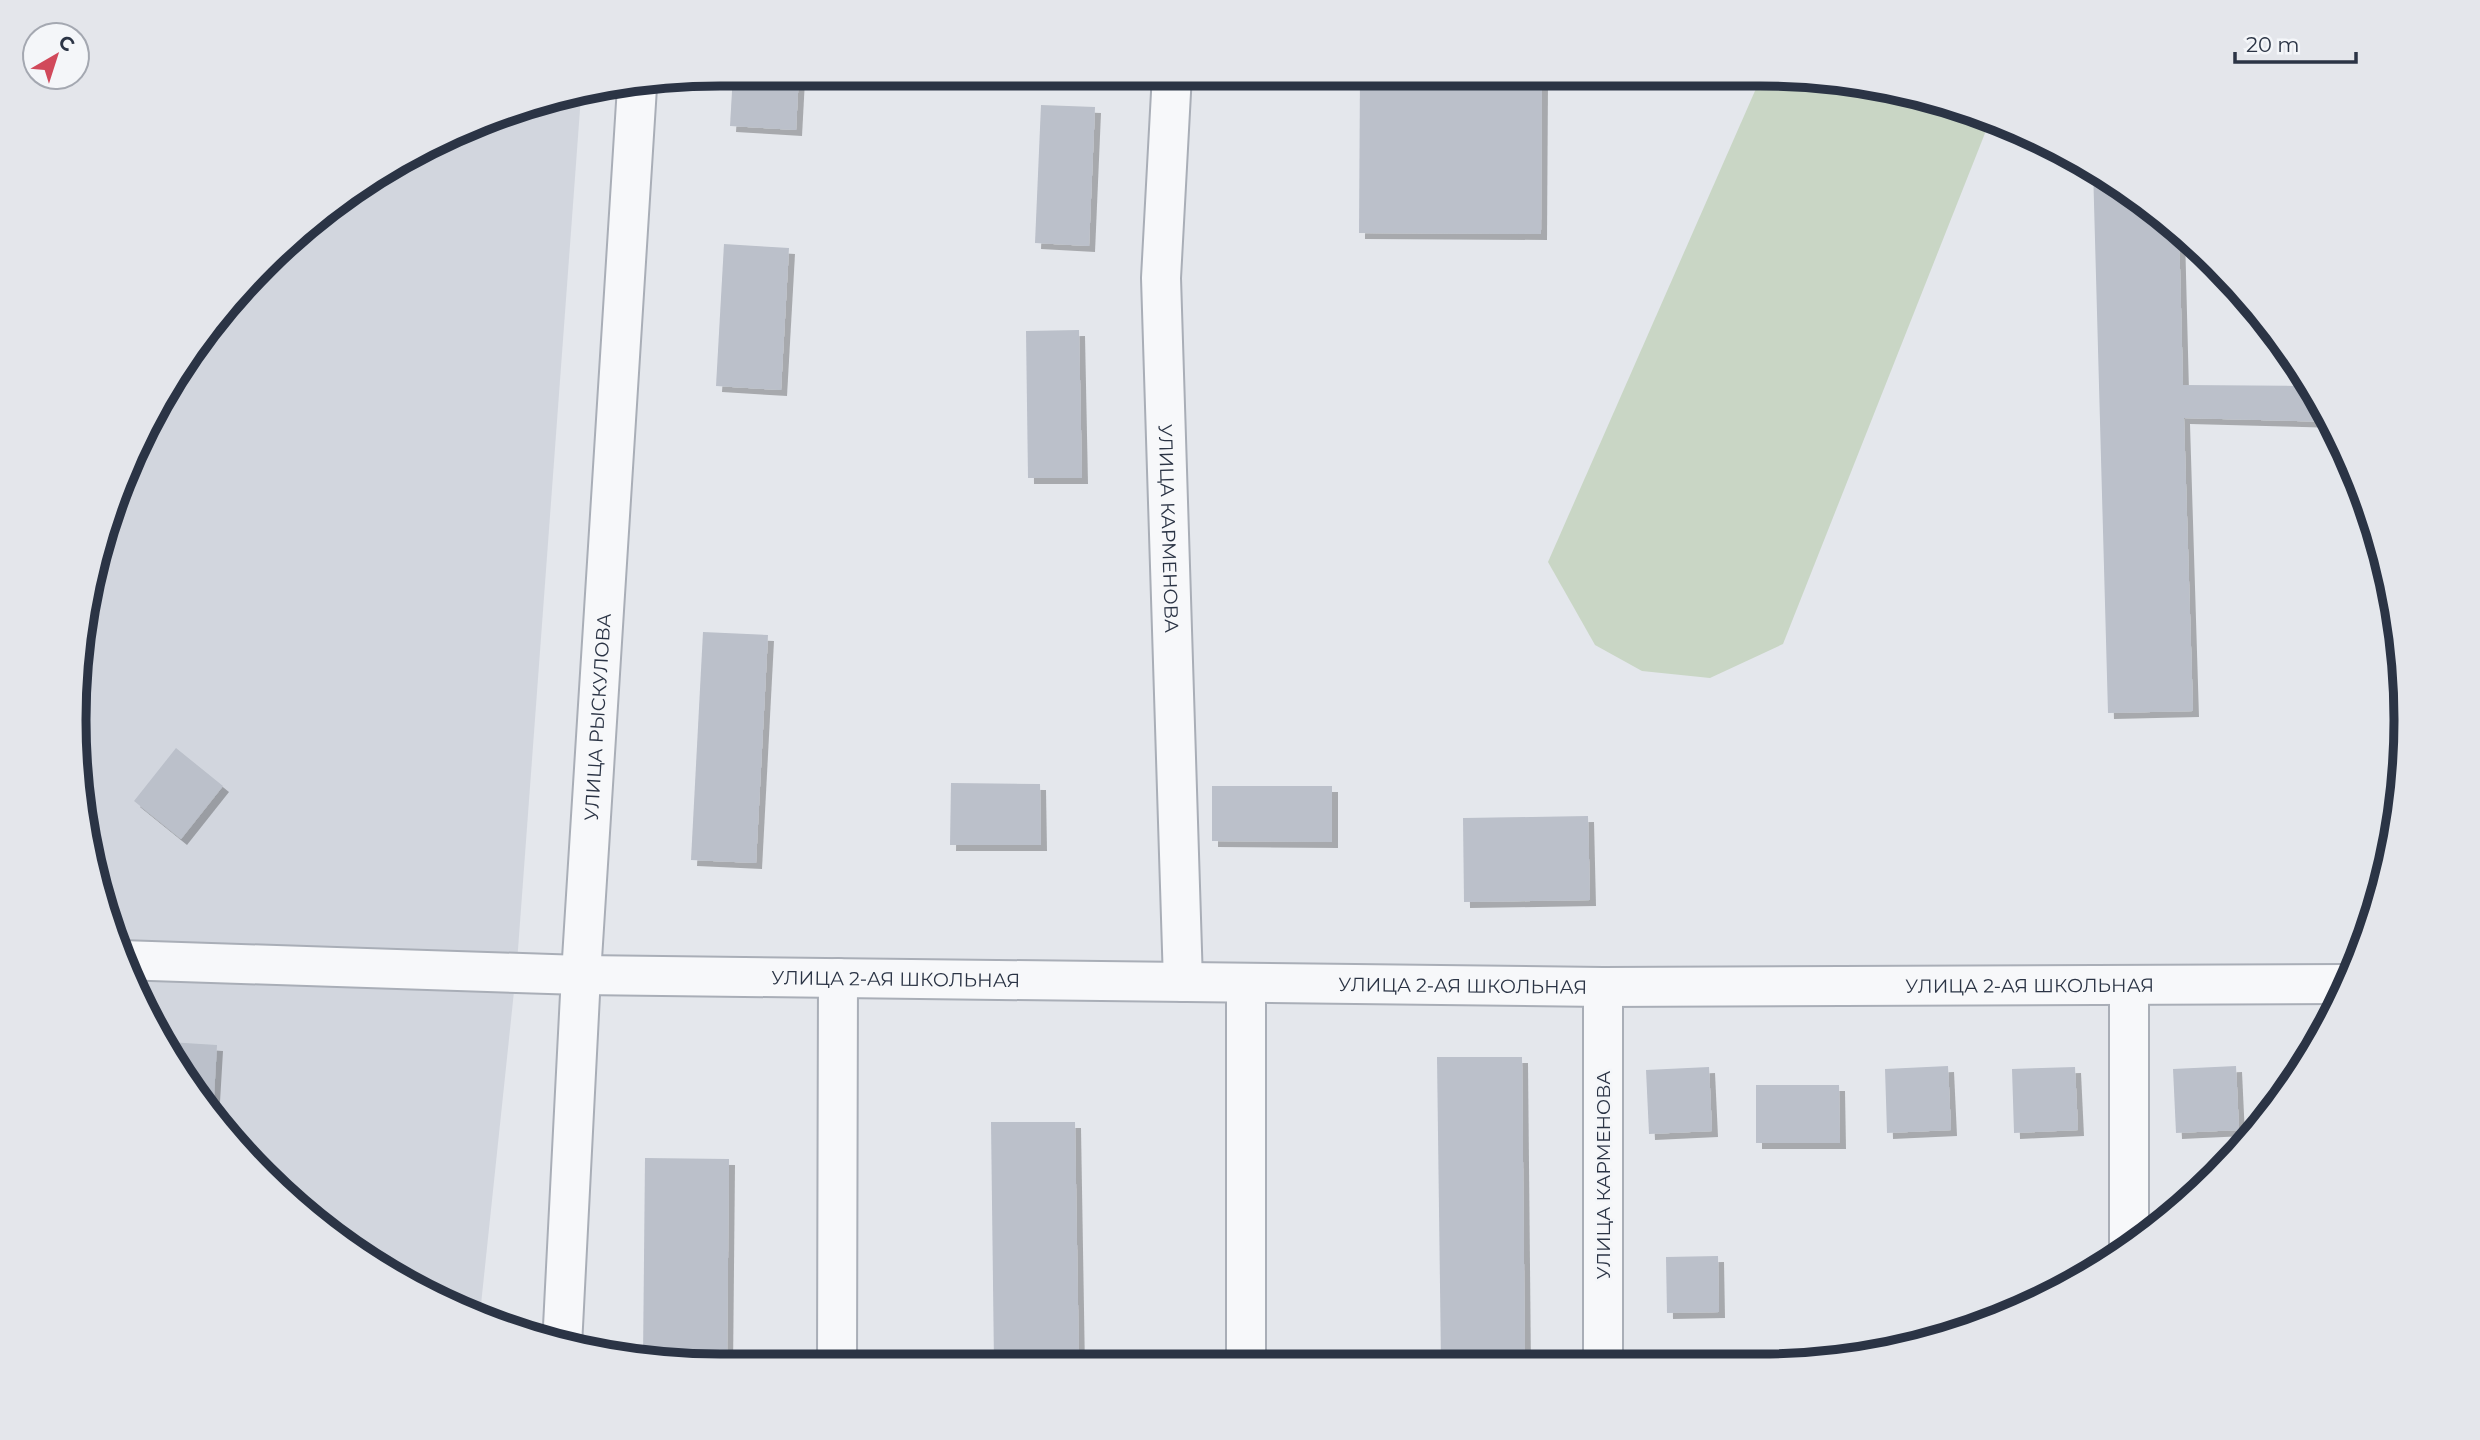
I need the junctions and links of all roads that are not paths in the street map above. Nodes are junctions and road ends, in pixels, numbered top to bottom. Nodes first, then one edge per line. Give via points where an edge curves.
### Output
1 (1171, 86) edge
2 (637, 91) edge
3 (133, 960) edge
4 (581, 975) junction
5 (838, 978) junction
6 (1183, 982) junction
7 (1245, 983) junction
8 (2337, 984) edge
9 (2129, 985) junction
10 (1603, 987) junction
11 (2129, 1235) edge
12 (563, 1334) edge
13 (837, 1354) edge
14 (1246, 1354) edge
15 (1603, 1354) edge

1 - 6 street, УЛИЦА КАРМЕНОВА via 1161,278
2 - 4 street, УЛИЦА РЫСКУЛОВА
3 - 4 street, УЛИЦА 2-АЯ ШКОЛЬНАЯ
4 - 5 street, УЛИЦА 2-АЯ ШКОЛЬНАЯ
4 - 12 street, УЛИЦА РЫСКУЛОВА
5 - 6 street, УЛИЦА 2-АЯ ШКОЛЬНАЯ
5 - 13 street
6 - 7 street, УЛИЦА 2-АЯ ШКОЛЬНАЯ
7 - 10 street, УЛИЦА 2-АЯ ШКОЛЬНАЯ
7 - 14 street
8 - 9 street, УЛИЦА 2-АЯ ШКОЛЬНАЯ
9 - 10 street, УЛИЦА 2-АЯ ШКОЛЬНАЯ
9 - 11 street
10 - 15 street, УЛИЦА КАРМЕНОВА

